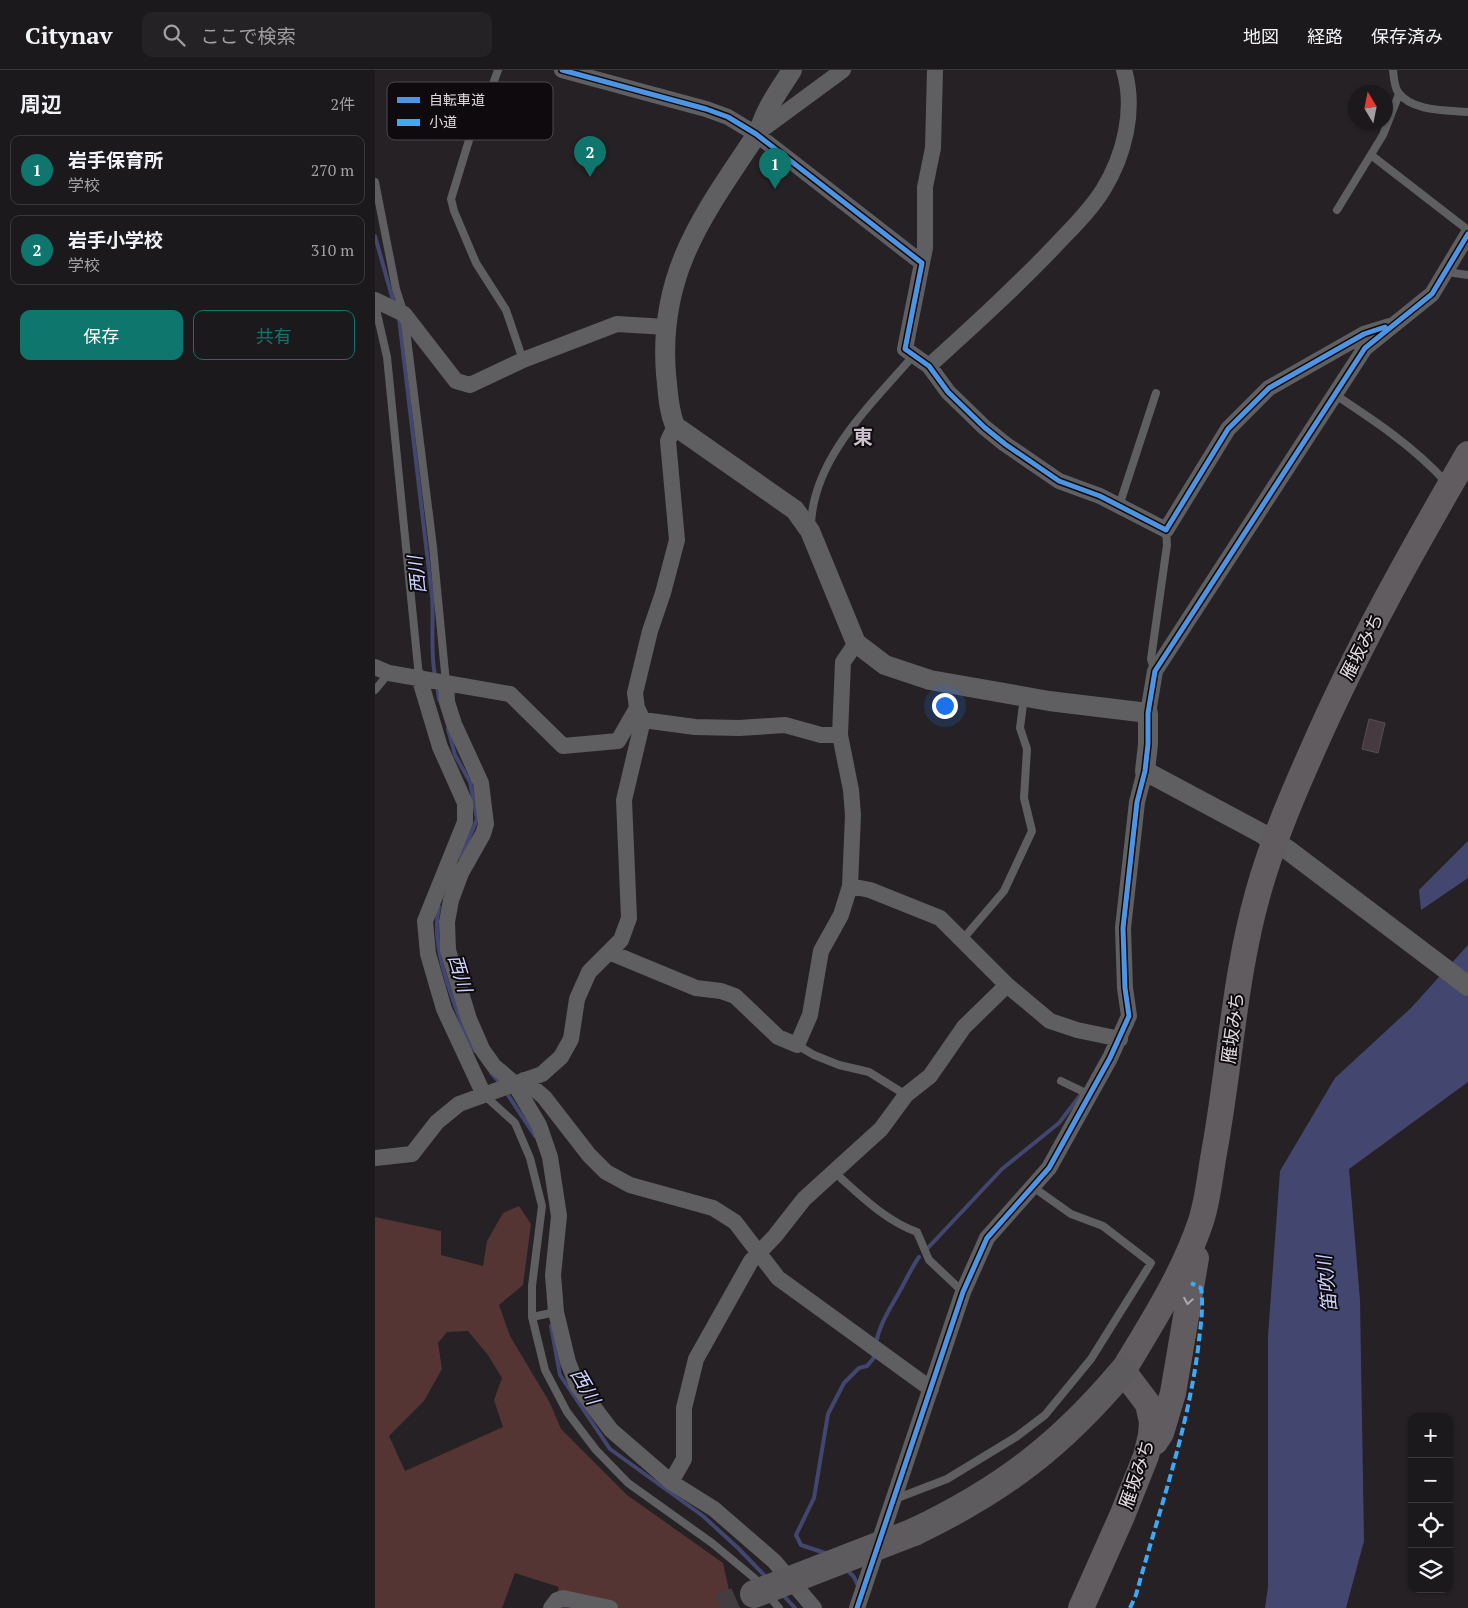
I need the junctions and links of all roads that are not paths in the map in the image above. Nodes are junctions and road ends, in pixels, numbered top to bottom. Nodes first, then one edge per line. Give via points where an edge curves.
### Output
1 (497, 70) edge
2 (562, 70) edge
3 (792, 70) edge
4 (843, 70) edge
5 (935, 70) edge
6 (1124, 70) edge
7 (1393, 70) edge
8 (493, 82) edge
9 (1399, 94) junction
10 (1468, 112) edge
11 (757, 134) junction
12 (469, 140) edge
13 (1371, 155) junction
14 (375, 182) edge
15 (1337, 210) dead end
16 (1468, 232) edge
17 (923, 263) junction
18 (1447, 272) junction
19 (1468, 275) edge
20 (375, 300) edge
21 (375, 305) edge
22 (404, 314) junction
23 (1390, 326) junction
24 (666, 327) junction
25 (913, 356) junction
26 (523, 360) junction
27 (929, 366) junction
28 (1156, 393) dead end
29 (1334, 394) junction
30 (675, 426) junction
31 (1468, 454) edge
32 (1450, 486) junction
33 (1119, 506) junction
34 (1166, 530) junction
35 (810, 531) junction
36 (856, 642) junction
37 (382, 670) edge
38 (1155, 671) junction
39 (419, 677) junction
40 (446, 683) junction
41 (375, 690) edge
42 (1025, 697) junction
43 (1148, 713) junction
44 (640, 714) junction
45 (840, 735) junction
46 (1145, 771) junction
47 (1281, 846) junction
48 (850, 886) junction
49 (961, 940) junction
50 (609, 952) junction
51 (1007, 985) junction
52 (1468, 986) edge
53 (1119, 1039) junction
54 (797, 1045) junction
55 (519, 1081) junction
56 (1061, 1081) dead end
57 (484, 1095) junction
58 (1090, 1095) junction
59 (906, 1096) junction
60 (375, 1158) edge
61 (833, 1172) junction
62 (1033, 1186) junction
63 (1202, 1218) junction
64 (760, 1252) junction
65 (963, 1292) junction
66 (556, 1312) junction
67 (532, 1317) junction
68 (1123, 1371) junction
69 (931, 1389) junction
70 (1145, 1456) junction
71 (671, 1482) junction
72 (894, 1500) junction
73 (737, 1600) tunnel mouth
74 (551, 1608) edge
75 (610, 1608) edge
76 (779, 1608) edge
77 (814, 1608) edge
78 (857, 1608) edge
79 (1081, 1608) edge

1 - 8 lane
2 - 11 street via 713,112
3 - 11 street via 768,108
4 - 11 street
5 - 17 street via 933,148 925,186
6 - 27 street via 1129,98 1127,126 1120,155 1103,190 1027,276
7 - 9 lane
9 - 10 lane via 1414,104
9 - 13 lane via 1383,135
11 - 17 street
11 - 24 street via 727,175 683,254
12 - 26 lane via 451,199 476,263 506,310
13 - 15 lane
13 - 16 lane
14 - 22 lane
16 - 18 street
17 - 25 street via 905,349
18 - 19 lane
18 - 23 street via 1432,294
20 - 22 street
21 - 39 lane via 387,357
22 - 26 street via 461,384 470,385
22 - 40 lane
23 - 29 street via 1365,348
23 - 34 street via 1364,334 1269,388 1228,429
24 - 26 street via 617,324
24 - 30 street via 670,414
25 - 27 street
25 - 35 lane via 835,450 811,505
27 - 33 street via 948,392 983,428 1059,480
28 - 33 lane
29 - 32 lane via 1399,437 1427,460
29 - 38 street
30 - 35 street via 795,510
30 - 44 street via 668,440 677,540 635,693
31 - 32 highway, 雁坂みち
32 - 47 highway, 雁坂みち via 1344,678
33 - 34 street
34 - 38 lane via 1167,546 1151,659
35 - 36 street
36 - 42 street via 885,665 901,671 930,680
36 - 45 street via 843,662
37 - 39 street
37 - 41 lane
38 - 43 street
39 - 40 street
39 - 57 street via 440,747 465,803 465,822 425,921 428,954 444,1008
40 - 44 street via 510,694 563,746 618,741
40 - 55 street via 453,724 481,783 486,824 451,900 447,922 448,950 469,1019 482,1049 494,1066
42 - 43 street
42 - 49 lane via 1020,728 1027,750 1024,798 1033,831 1004,890
43 - 46 street
44 - 45 street via 695,727 785,725 821,735
44 - 50 street via 624,800 629,918 621,940
45 - 48 street via 853,815
46 - 47 street
46 - 53 street via 1137,802 1123,928 1129,1016
47 - 52 street
47 - 63 highway, 雁坂みち via 1247,936
48 - 49 street via 870,890 941,918
48 - 54 street via 841,916 821,951 810,1015
49 - 51 street
50 - 54 street via 696,988 735,996 778,1037
50 - 55 street via 589,972 577,999 571,1039 561,1057 542,1074
51 - 53 street via 1050,1021
51 - 59 street via 964,1027 930,1076
53 - 58 street
54 - 59 lane via 839,1065 869,1072
55 - 57 street
55 - 64 street via 544,1097 589,1155 607,1172 630,1186 713,1208 735,1222
55 - 66 street via 550,1156 559,1201 553,1275
56 - 58 lane
57 - 60 street via 459,1104 437,1122 412,1154
57 - 67 lane via 515,1123 530,1158 542,1206 532,1286
58 - 62 street via 1049,1168
59 - 61 street via 881,1129
61 - 64 street via 804,1199
61 - 65 lane via 901,1227 917,1232 929,1260
62 - 65 street via 987,1238
62 - 72 lane via 1071,1214 1103,1226 1151,1263 1091,1359 1045,1415 1016,1437 947,1479
63 - 68 highway, 雁坂みち via 1189,1254
63 -> 70 highway via 1173,1393 1161,1433
64 - 69 street via 778,1278
64 - 71 street via 751,1261 696,1359 684,1408 684,1459
65 - 69 street
66 - 67 lane
66 - 71 street via 577,1385 611,1430
67 - 76 lane via 545,1370 567,1412 597,1450 628,1483 712,1543 753,1577
68 - 70 highway, 雁坂みち via 1148,1404 1152,1422
68 - 73 highway, bridge via 1065,1434 1031,1464 964,1508 914,1532
69 - 72 street
70 - 79 highway, 雁坂みち
71 - 77 street via 714,1509 774,1561
72 - 78 street
74 - 75 street via 563,1598

